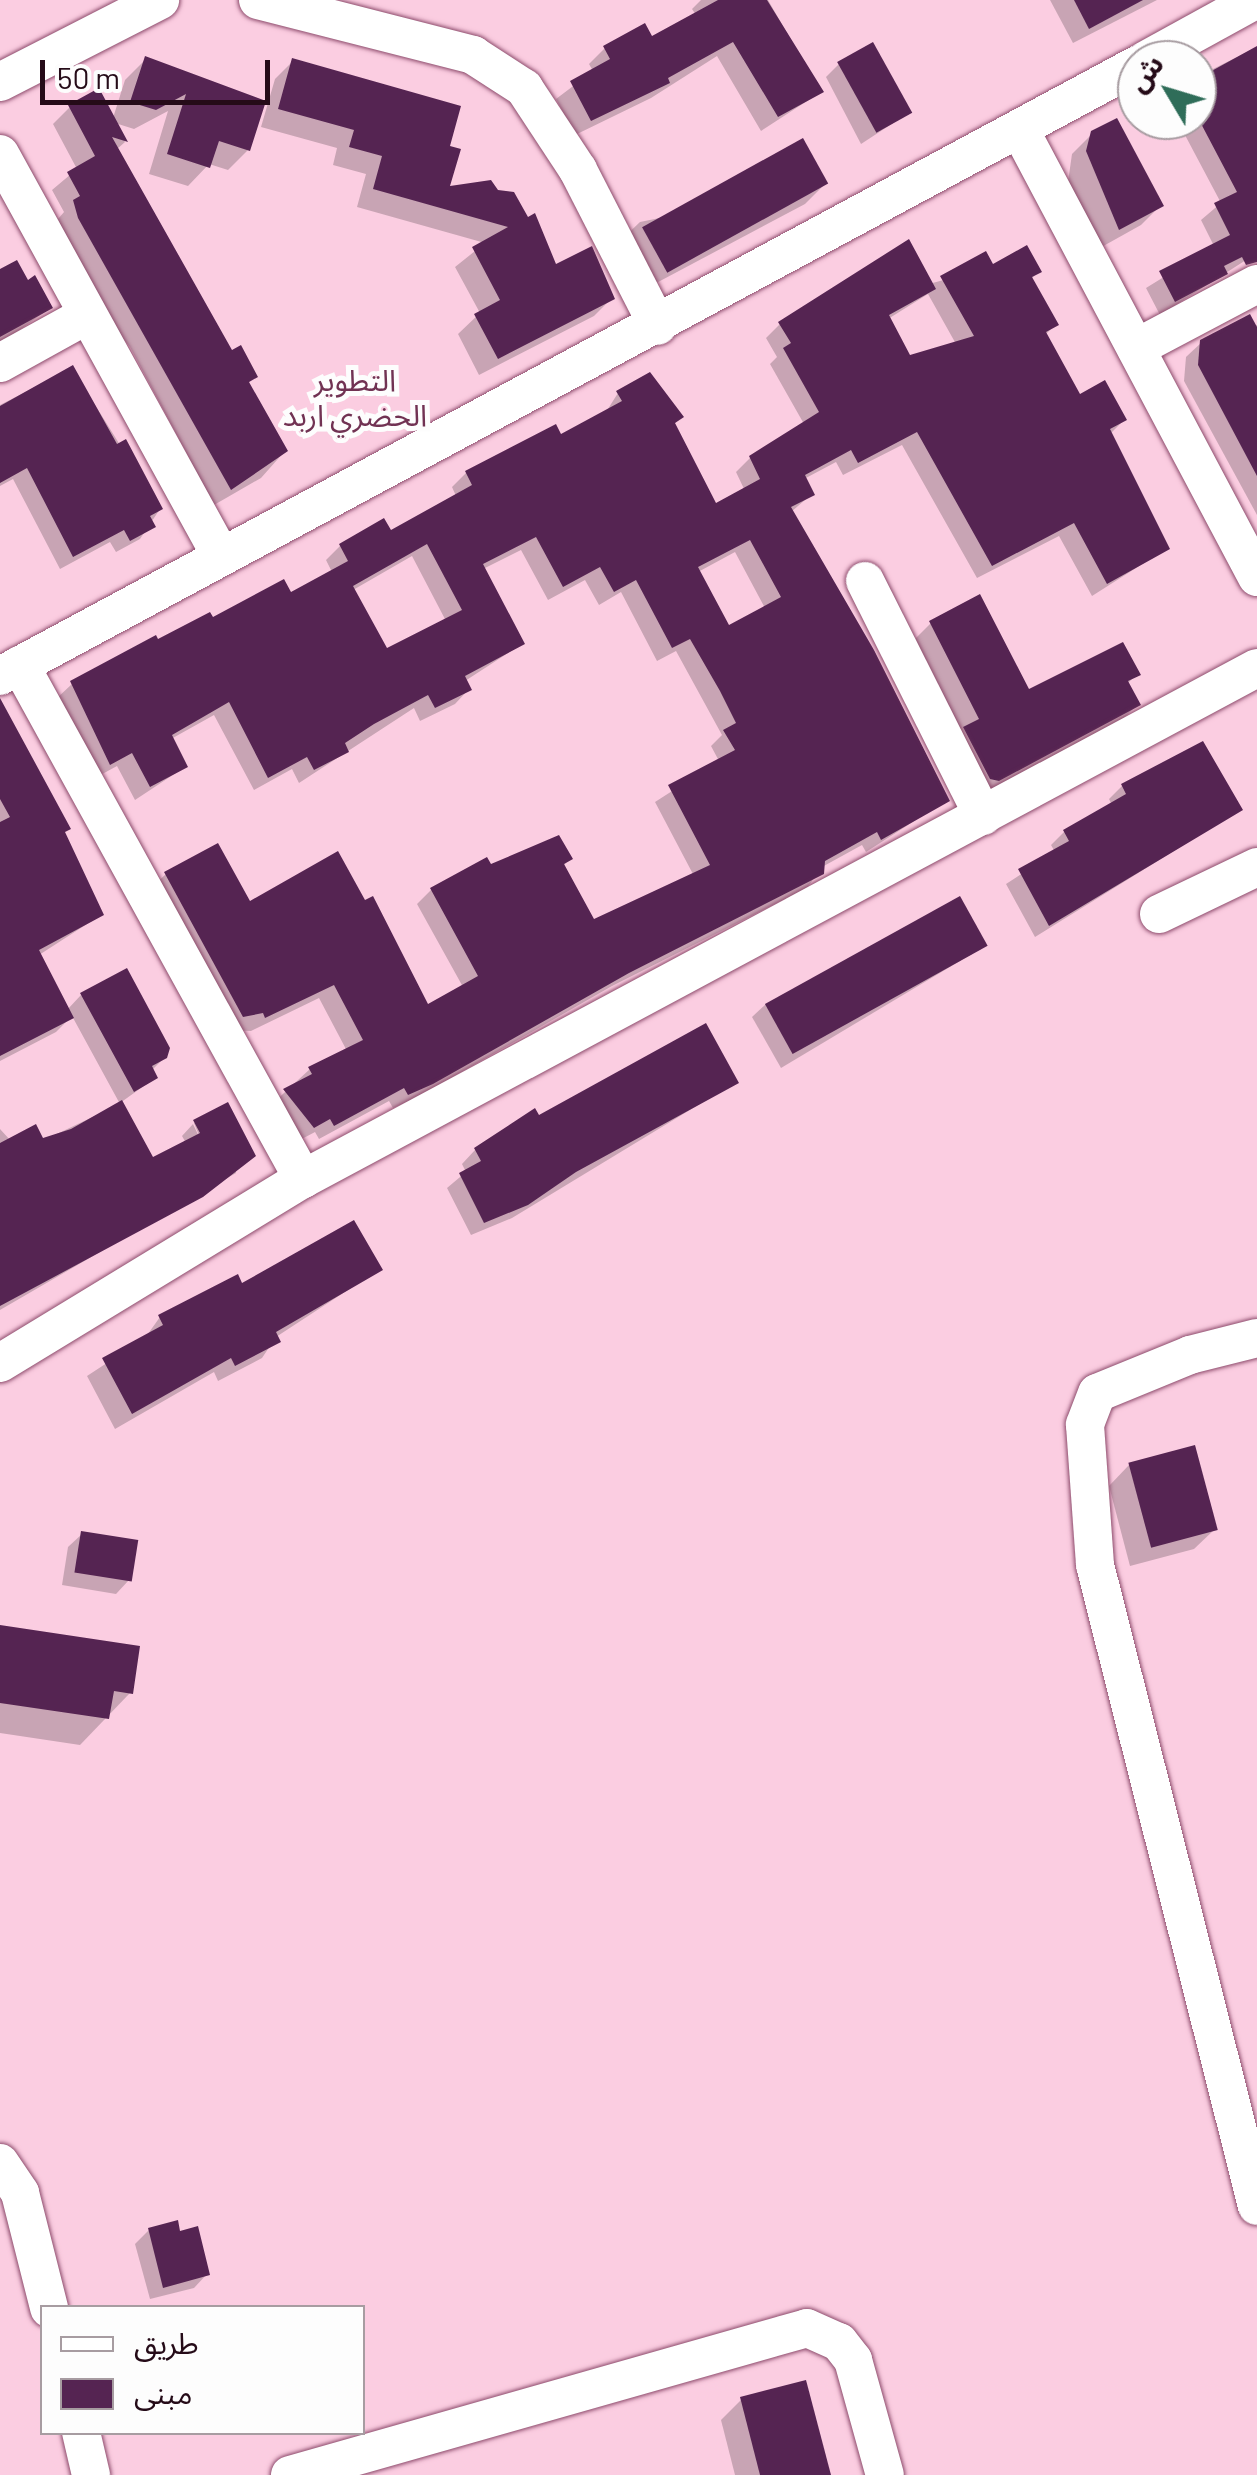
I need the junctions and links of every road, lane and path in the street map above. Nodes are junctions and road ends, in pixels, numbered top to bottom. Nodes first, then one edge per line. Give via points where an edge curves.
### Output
1 (160, 0) edge
2 (258, 0) edge
3 (1255, 0) edge
4 (1182, 40) edge
5 (1117, 76) edge
6 (0, 82) edge
7 (1020, 130) junction
8 (0, 154) edge
9 (1257, 284) edge
10 (84, 316) junction
11 (658, 326) junction
12 (1136, 348) junction
13 (0, 363) edge
14 (220, 554) junction
15 (1257, 577) edge
16 (866, 581) dead end
17 (1257, 668) edge
18 (10, 670) edge
19 (983, 816) junction
20 (1257, 867) edge
21 (1160, 914) dead end
22 (303, 1179) junction
23 (1257, 1338) edge
24 (0, 1362) edge
25 (1250, 2150) edge
26 (0, 2164) edge
27 (1257, 2206) edge
28 (48, 2305) edge
29 (81, 2435) edge
30 (92, 2475) edge
31 (290, 2475) edge
32 (885, 2475) edge

1 - 6 street
2 - 11 street via 472,55 524,88 578,170
3 - 4 street
5 - 7 street
7 - 11 street
7 - 12 street
8 - 10 street
9 - 12 street
10 - 13 street
10 - 14 street
11 - 14 street
12 - 15 street
14 - 18 street
16 - 19 street
17 - 19 street
18 - 22 street
19 - 22 street
20 - 21 street
22 - 24 street
23 - 25 street via 1190,1355 1097,1393 1085,1425 1095,1565
25 - 27 street
26 - 28 street via 20,2194
29 - 30 street
31 - 32 street via 806,2328 824,2332 854,2360

